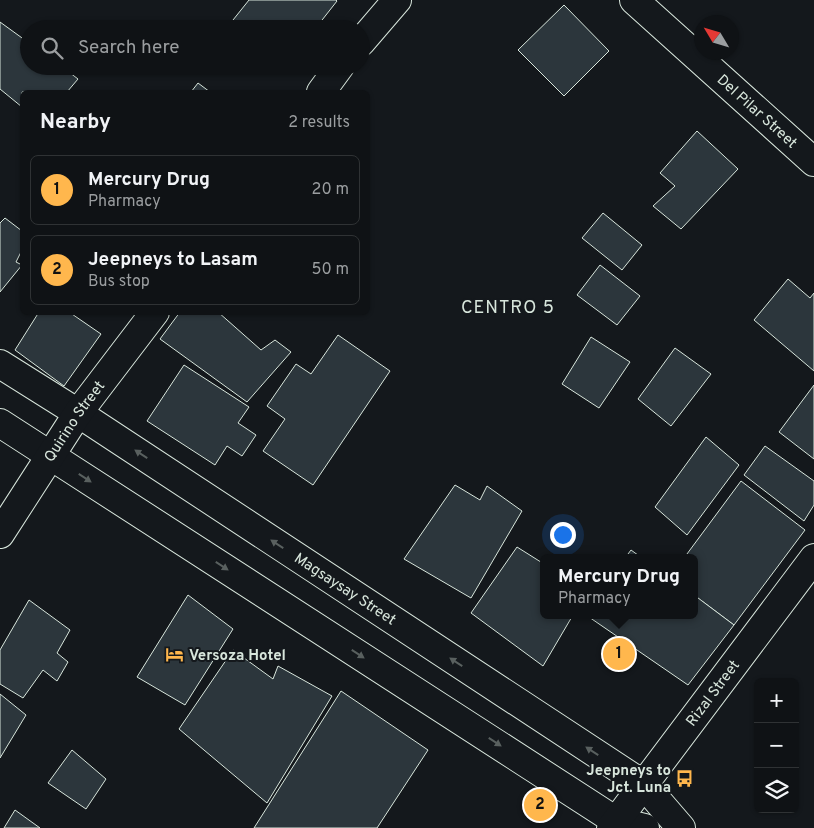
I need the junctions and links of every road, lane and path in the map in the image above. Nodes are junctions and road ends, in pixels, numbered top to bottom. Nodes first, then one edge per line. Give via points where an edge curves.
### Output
1 (397, 0) edge
2 (634, 0) edge
3 (370, 32) edge
4 (333, 75) edge
5 (322, 90) edge
6 (814, 162) edge
7 (152, 315) edge
8 (0, 364) edge
9 (78, 413) junction
10 (0, 423) edge
11 (51, 455) junction
12 (0, 534) edge
13 (814, 558) edge
14 (644, 785) junction
15 (613, 824) edge
16 (646, 828) edge
17 (681, 828) edge

1 - 3 street
2 - 6 street, Del Pilar Street
4 - 5 street
7 - 9 street, Quirino Street
8 - 9 street, Magsaysay Street
9 - 11 street, Quirino Street
14 -> 9 street, Magsaysay Street
10 - 11 street
11 - 12 street, Quirino Street
11 -> 15 street
13 - 14 street, Rizal Street
14 - 15 street, Rizal Street
14 - 17 street, Magsaysay Street
15 - 16 street

